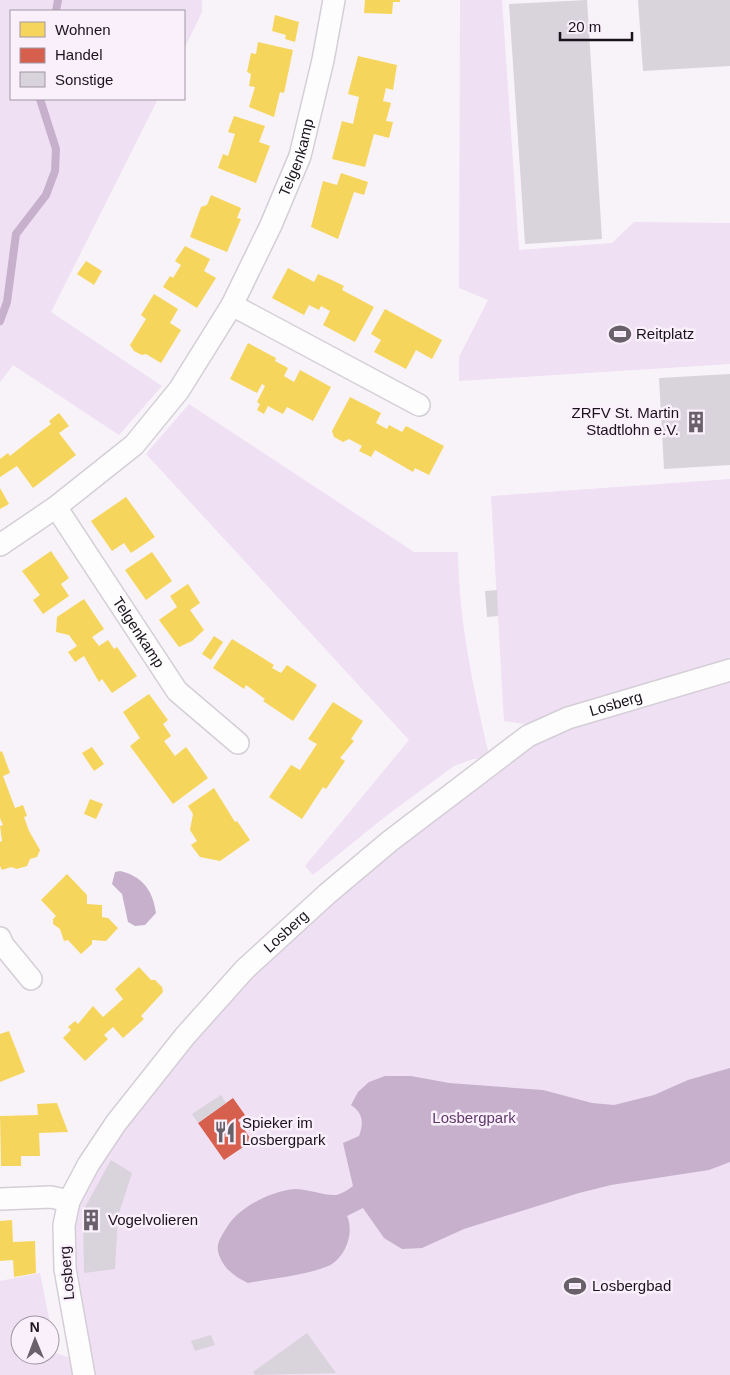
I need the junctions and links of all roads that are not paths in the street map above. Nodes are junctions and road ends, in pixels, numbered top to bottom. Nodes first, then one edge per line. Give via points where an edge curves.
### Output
1 (334, 0) edge
2 (232, 305) junction
3 (419, 405) dead end
4 (56, 507) junction
5 (0, 545) edge
6 (730, 670) edge
7 (238, 743) dead end
8 (0, 938) edge
9 (31, 979) dead end
10 (0, 1199) edge
11 (69, 1201) junction
12 (84, 1375) edge

1 - 2 street, Telgenkamp via 300,156
2 - 3 street
2 - 4 street, Telgenkamp via 178,390 146,432
4 - 5 street, Telgenkamp
4 - 7 street, Telgenkamp via 177,691
6 - 11 street, Losberg via 568,718 528,736 390,841 313,906 246,969 185,1036 116,1123
8 - 9 street
10 - 11 street via 50,1197
11 - 12 street, Losberg via 64,1225 65,1269

